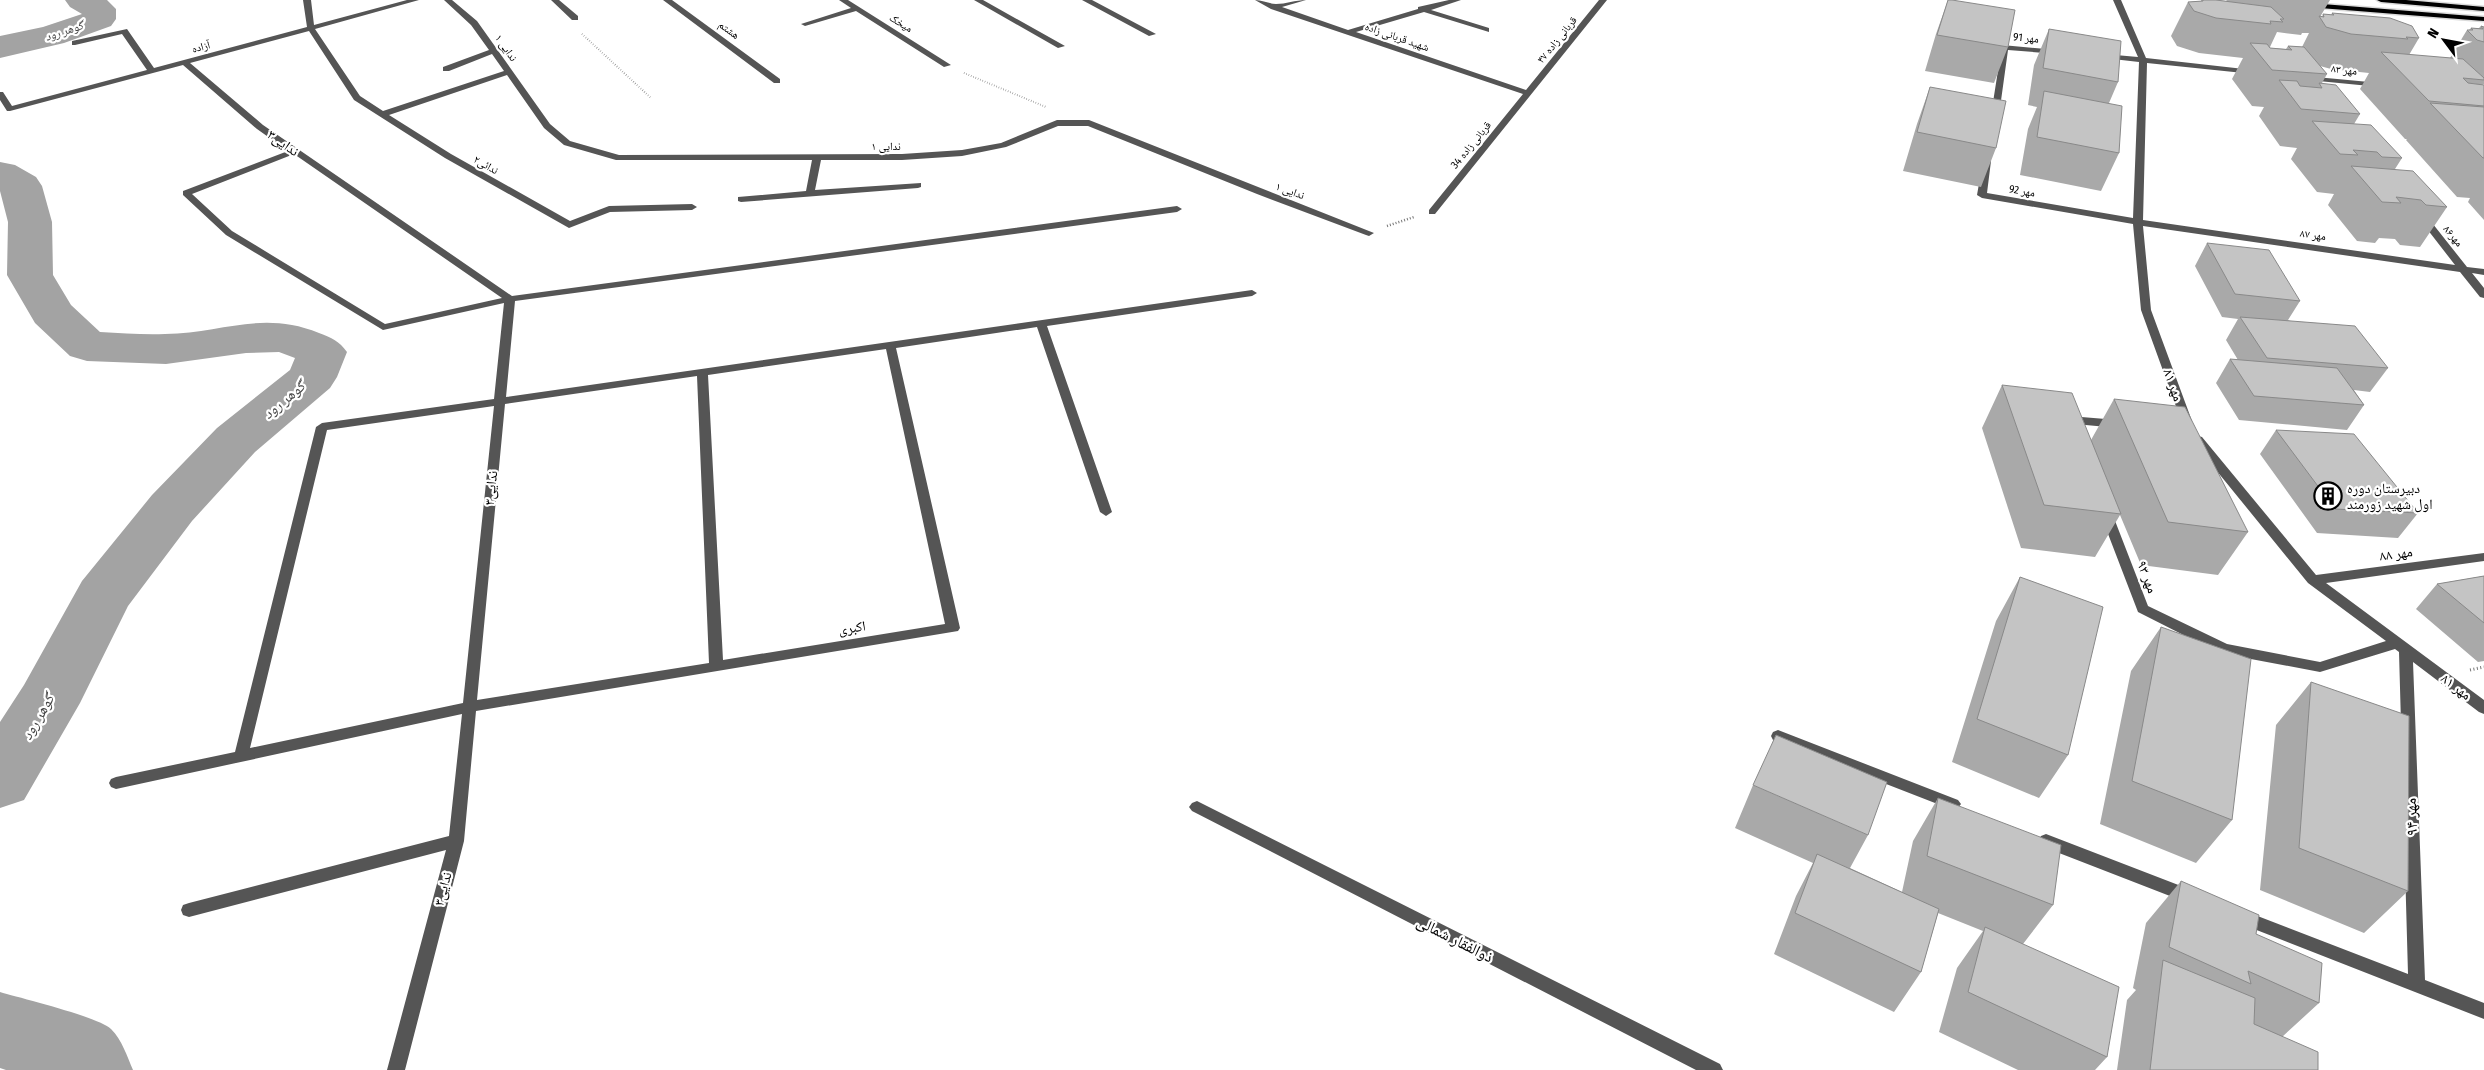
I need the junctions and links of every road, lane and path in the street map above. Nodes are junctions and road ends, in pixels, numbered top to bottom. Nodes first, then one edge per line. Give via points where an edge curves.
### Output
1 (307, 0) edge
2 (415, 0) edge
3 (448, 0) edge
4 (555, 0) edge
5 (667, 0) edge
6 (842, 0) edge
7 (978, 0) edge
8 (1086, 0) edge
9 (1259, 0) edge
10 (1302, 0) edge
11 (1457, 0) edge
12 (1603, 0) edge
13 (2117, 0) edge
14 (2381, 0) edge
15 (2408, 1) edge
16 (2305, 5) dead end
17 (1274, 7) junction
18 (2484, 8) edge
19 (857, 9) junction
20 (1421, 9) junction
21 (575, 18) joint
22 (2484, 19) edge
23 (805, 24) dead end
24 (311, 29) junction
25 (1486, 30) dead end
26 (1349, 32) junction
27 (1152, 34) dead end
28 (75, 43) dead end
29 (1061, 46) dead end
30 (494, 51) junction
31 (2064, 53) edge
32 (2094, 56) edge
33 (2143, 60) junction
34 (186, 62) junction
35 (947, 66) joint
36 (446, 69) dead end
37 (152, 71) junction
38 (509, 72) junction
39 (2259, 72) edge
40 (776, 81) dead end
41 (2386, 86) dead end
42 (1528, 93) junction
43 (2320, 93) edge
44 (0, 94) edge
45 (651, 98) dead end
46 (382, 114) junction
47 (1994, 119) edge
48 (1089, 123) junction
49 (1989, 150) edge
50 (295, 151) junction
51 (817, 157) junction
52 (918, 184) dead end
53 (810, 193) junction
54 (741, 199) dead end
55 (692, 207) dead end
56 (2415, 208) edge
57 (1177, 209) dead end
58 (1432, 212) joint
59 (2138, 222) junction
60 (1368, 233) joint
61 (2466, 270) junction
62 (2484, 272) edge
63 (1252, 293) dead end
64 (2484, 295) edge
65 (510, 299) junction
66 (1041, 322) junction
67 (890, 344) junction
68 (702, 371) junction
69 (500, 400) junction
70 (2134, 426) edge
71 (2172, 429) edge
72 (2190, 431) junction
73 (2076, 438) edge
74 (2101, 501) edge
75 (1106, 512) dead end
76 (2484, 557) edge
77 (2313, 580) junction
78 (2401, 646) junction
79 (716, 667) junction
80 (469, 707) junction
81 (2484, 708) edge
82 (1776, 735) edge
83 (241, 756) junction
84 (116, 783) dead end
85 (1197, 807) dead end
86 (1971, 812) edge
87 (2027, 833) edge
88 (456, 842) junction
89 (2203, 902) edge
90 (189, 910) dead end
91 (2231, 913) edge
92 (2417, 986) junction
93 (2484, 1011) edge
94 (396, 1070) edge
95 (1714, 1070) edge

1 - 24 street
2 - 24 street, آزاده
3 - 30 street, ندایی ۱ via 474,23
4 - 21 street
5 - 40 street, هشتم
6 - 19 street, میخک
7 - 29 street
8 - 27 street
9 - 17 street, شهید قربانی زاده
10 - 17 street
11 - 20 street
12 - 42 street, قربانی زاده ۴۷
13 - 33 street, مهر ۸۱
14 - 15 main road
15 - 18 main road
16 - 22 main road
17 - 26 street, شهید قربانی زاده
19 - 23 street
19 - 35 street, میخک
20 - 25 street
20 - 26 street
21 - 45 path via 579,32
24 - 34 street, آزاده
24 - 46 street, ندائی۲ via 357,98
26 - 42 street, شهید قربانی زاده
28 - 37 street via 124,31
30 - 36 street
30 - 38 street, ندایی ۱
31 - 47 street, مهر 91 via 2005,47
32 - 33 street
33 - 39 street
33 - 59 street, مهر ۸۱
34 - 37 street, آزاده
34 - 50 street, ندایی۳ via 260,127
35 - 48 path
37 - 44 street, آزاده via 10,109
38 - 46 street
38 - 51 street, ندایی ۱ via 548,126 567,143 619,158
41 - 43 street, مهر ۸۳ via 2303,77
42 - 58 street, قربانی زاده 34
46 - 55 street, ندائی۲ via 569,225 609,209
48 - 51 street, ندایی ۱ via 1057,123 1002,145 962,153
48 - 60 street, ندایی ۱
49 - 59 street, مهر 92 via 1982,195
50 - 65 street, ندایی۳
50 - 65 street via 186,193 229,233 383,326
51 - 53 street
52 - 53 street
53 - 54 street
56 - 61 street, مهر۸۶
57 - 65 street
58 - 60 path
59 - 61 street, مهر ۸۷
59 - 72 street, مهر ۸۱ via 2146,310
61 - 62 street, مهر ۸۷
61 - 64 street, مهر۸۶
63 - 66 street
65 - 69 street, ندایی۳
66 - 67 street
66 - 75 street
67 - 68 street
67 - 79 street, اکبری via 953,628
68 - 69 street
68 - 79 street
69 - 80 street, ندایی۳
69 - 83 street via 322,427
70 - 73 street via 2069,420
71 - 72 street
72 - 77 street, مهر ۸۱
74 - 78 street, مهر ۹۳ via 2143,609 2224,649 2320,667
76 - 77 street, مهر ۸۸
77 - 78 street, مهر ۸۱
78 - 81 street, مهر ۸۱
78 - 92 street, مهر ۹۴
79 - 80 street, اکبری
80 - 83 street, اکبری
80 - 88 street, ندایی۳
82 - 86 street
83 - 84 street, اکبری
85 - 95 street, ذوالفقار شمالی
87 - 89 street
88 - 90 street
88 - 94 street, ندایی۳
91 - 92 street
92 - 93 street

